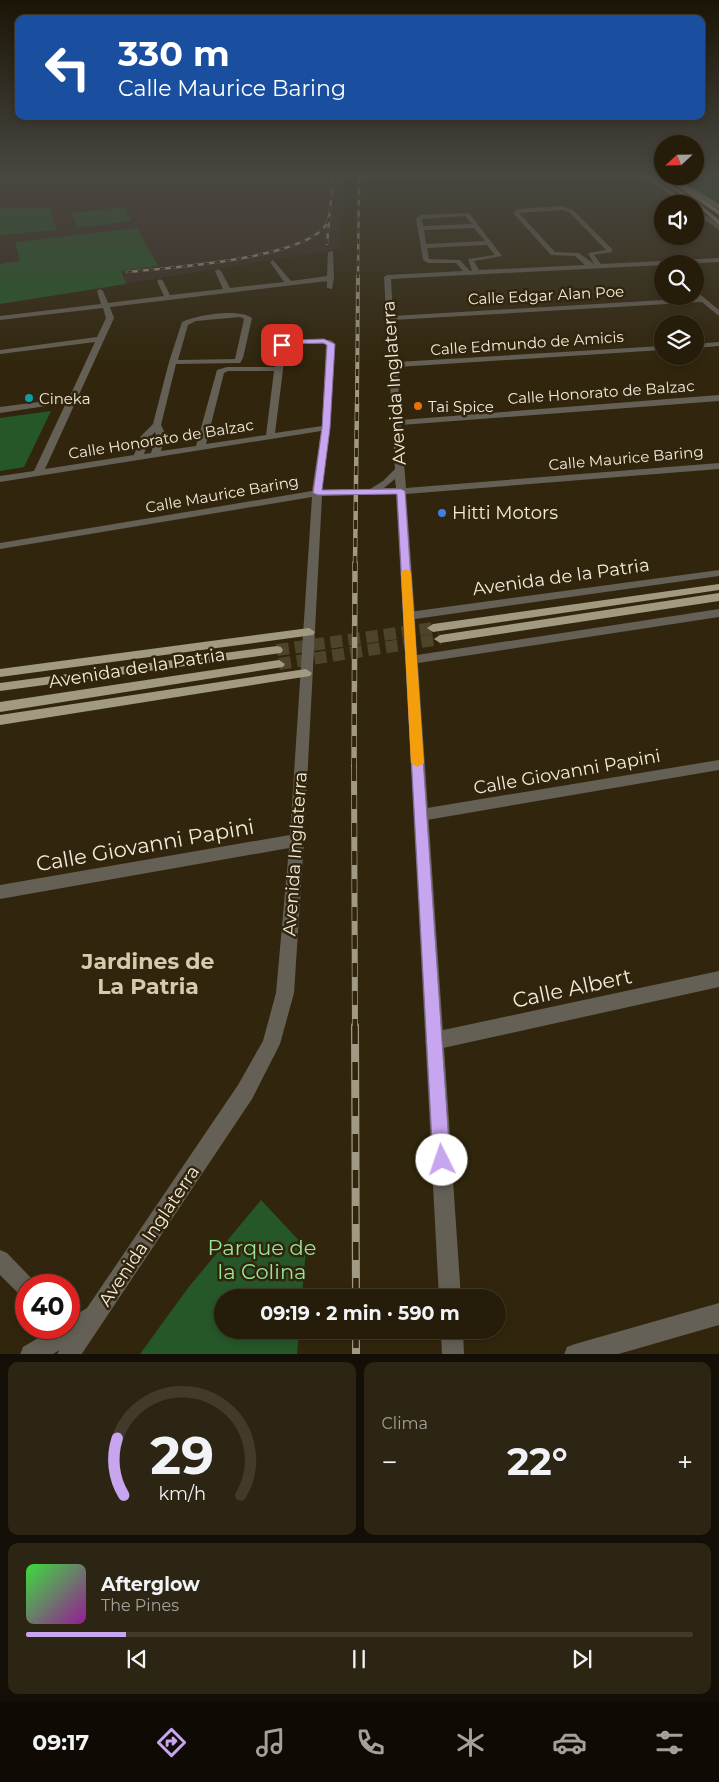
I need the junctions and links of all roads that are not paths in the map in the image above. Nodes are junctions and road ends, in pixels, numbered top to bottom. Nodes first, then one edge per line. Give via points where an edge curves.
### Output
1 (422, 239) edge
2 (487, 239) edge
3 (539, 239) edge
4 (599, 239) edge
5 (490, 243) junction
6 (423, 246) junction
7 (332, 252) dead end
8 (719, 260) edge
9 (704, 261) edge
10 (273, 262) dead end
11 (654, 263) edge
12 (599, 266) junction
13 (590, 267) junction
14 (218, 271) dead end
15 (468, 273) junction
16 (477, 273) junction
17 (331, 278) junction
18 (160, 281) dead end
19 (289, 283) junction
20 (330, 288) dead end
21 (100, 291) dead end
22 (228, 291) junction
23 (168, 298) junction
24 (704, 301) edge
25 (654, 303) edge
26 (106, 306) junction
27 (719, 314) edge
28 (0, 318) edge
29 (389, 318) junction
30 (100, 339) junction
31 (719, 344) edge
32 (704, 345) edge
33 (654, 349) edge
34 (0, 352) edge
35 (172, 362) junction
36 (392, 365) junction
37 (279, 369) junction
38 (719, 398) edge
39 (72, 400) junction
40 (0, 410) edge
41 (396, 423) junction
42 (157, 425) junction
43 (326, 428) junction
44 (270, 437) junction
45 (200, 448) junction
46 (155, 455) junction
47 (138, 458) junction
48 (719, 466) edge
49 (400, 469) junction
50 (38, 473) junction
51 (0, 479) edge
52 (401, 491) junction
53 (371, 492) junction
54 (318, 493) junction
55 (0, 546) edge
56 (719, 573) edge
57 (719, 580) edge
58 (719, 587) edge
59 (719, 597) edge
60 (719, 606) edge
61 (719, 613) edge
62 (408, 616) junction
63 (538, 619) junction
64 (309, 632) junction
65 (436, 634) tunnel mouth
66 (276, 650) tunnel mouth
67 (411, 660) junction
68 (279, 664) tunnel mouth
69 (0, 673) edge
70 (306, 673) junction
71 (0, 687) edge
72 (0, 707) edge
73 (0, 720) edge
74 (719, 765) edge
75 (421, 815) junction
76 (297, 840) junction
77 (0, 892) edge
78 (719, 980) edge
79 (434, 1042) junction
80 (0, 1260) edge
81 (15, 1276) edge
82 (449, 1289) edge
83 (96, 1314) junction
84 (719, 1314) edge
85 (80, 1323) edge
86 (53, 1339) edge
87 (452, 1339) edge
88 (31, 1354) edge
89 (68, 1354) edge
90 (453, 1354) edge
91 (574, 1354) edge

1 - 6 street
2 - 5 street
3 - 13 street via 554,254 577,254
4 - 12 street via 610,251 590,254
5 - 6 street
5 - 16 street via 499,258 470,260
6 - 15 street via 428,261 458,261
7 - 17 street
8 - 9 street
10 - 19 street
11 - 12 street
12 - 13 street
13 - 16 street
14 - 22 street
15 - 16 street
15 - 29 street, Avenida Inglaterra via 386,277
17 - 19 street
17 - 20 street
18 - 23 street
19 - 22 street
21 - 26 street
22 - 23 street
23 - 26 street
24 - 27 street
25 - 29 street, Calle Edgar Alan Poe
26 - 28 street via 39,310
26 - 30 street via 110,318
29 - 36 street, Avenida Inglaterra
30 - 34 street
30 - 39 street
31 - 32 street
33 - 36 street, Calle Edmundo de Amicis
35 - 35 street via 188,321 241,314 248,318 237,361
35 - 42 street
36 - 41 street, Avenida Inglaterra
37 - 43 street, Avenida Inglaterra via 284,342 330,342
37 - 44 street
37 - 45 street via 227,369 220,372
38 - 41 street, Calle Honorato de Balzac
39 - 40 street
39 - 50 street
41 - 49 street, Avenida Inglaterra
42 - 46 street via 161,436
42 - 47 street via 146,436
43 - 44 street, Calle Honorato de Balzac
43 - 54 street, Avenida Inglaterra
44 - 45 street, Calle Honorato de Balzac
45 - 46 street, Calle Honorato de Balzac
46 - 47 street, Calle Honorato de Balzac
47 - 50 street, Calle Honorato de Balzac
48 - 52 street, Calle Maurice Baring
49 - 52 street, Avenida Inglaterra
49 - 53 street
50 - 51 street, Calle Honorato de Balzac
52 - 53 street, Calle Maurice Baring
52 - 62 street, Avenida Inglaterra
53 - 54 street, Calle Maurice Baring
54 - 55 street, Calle Maurice Baring
54 - 64 street, Avenida Inglaterra
56 - 62 street, Avenida de la Patria
57 - 63 main road
58 - 63 main road, Avenida de la Patria
59 - 63 main road, Avenida de la Patria
60 - 63 main road via 609,620
61 - 67 street
62 - 67 street, Avenida Inglaterra
63 - 65 main road, Avenida de la Patria
64 - 69 main road
64 - 70 street, Avenida Inglaterra
66 - 71 main road, Avenida de la Patria
67 - 75 street, Avenida Inglaterra
68 - 72 main road, Avenida de la Patria
70 - 73 main road
70 - 76 street, Avenida Inglaterra
74 - 75 street, Calle Giovanni Papini
75 - 79 street, Avenida Inglaterra
76 - 77 street, Calle Giovanni Papini
76 - 83 street, Avenida Inglaterra via 285,993 271,1044 246,1092
78 - 79 street, Calle Albert
79 - 82 street, Avenida Inglaterra
80 - 81 street
83 - 85 street, Avenida Inglaterra
83 - 89 street, Avenida Inglaterra
84 - 91 street
86 - 88 street, Avenida Inglaterra
87 - 90 street

